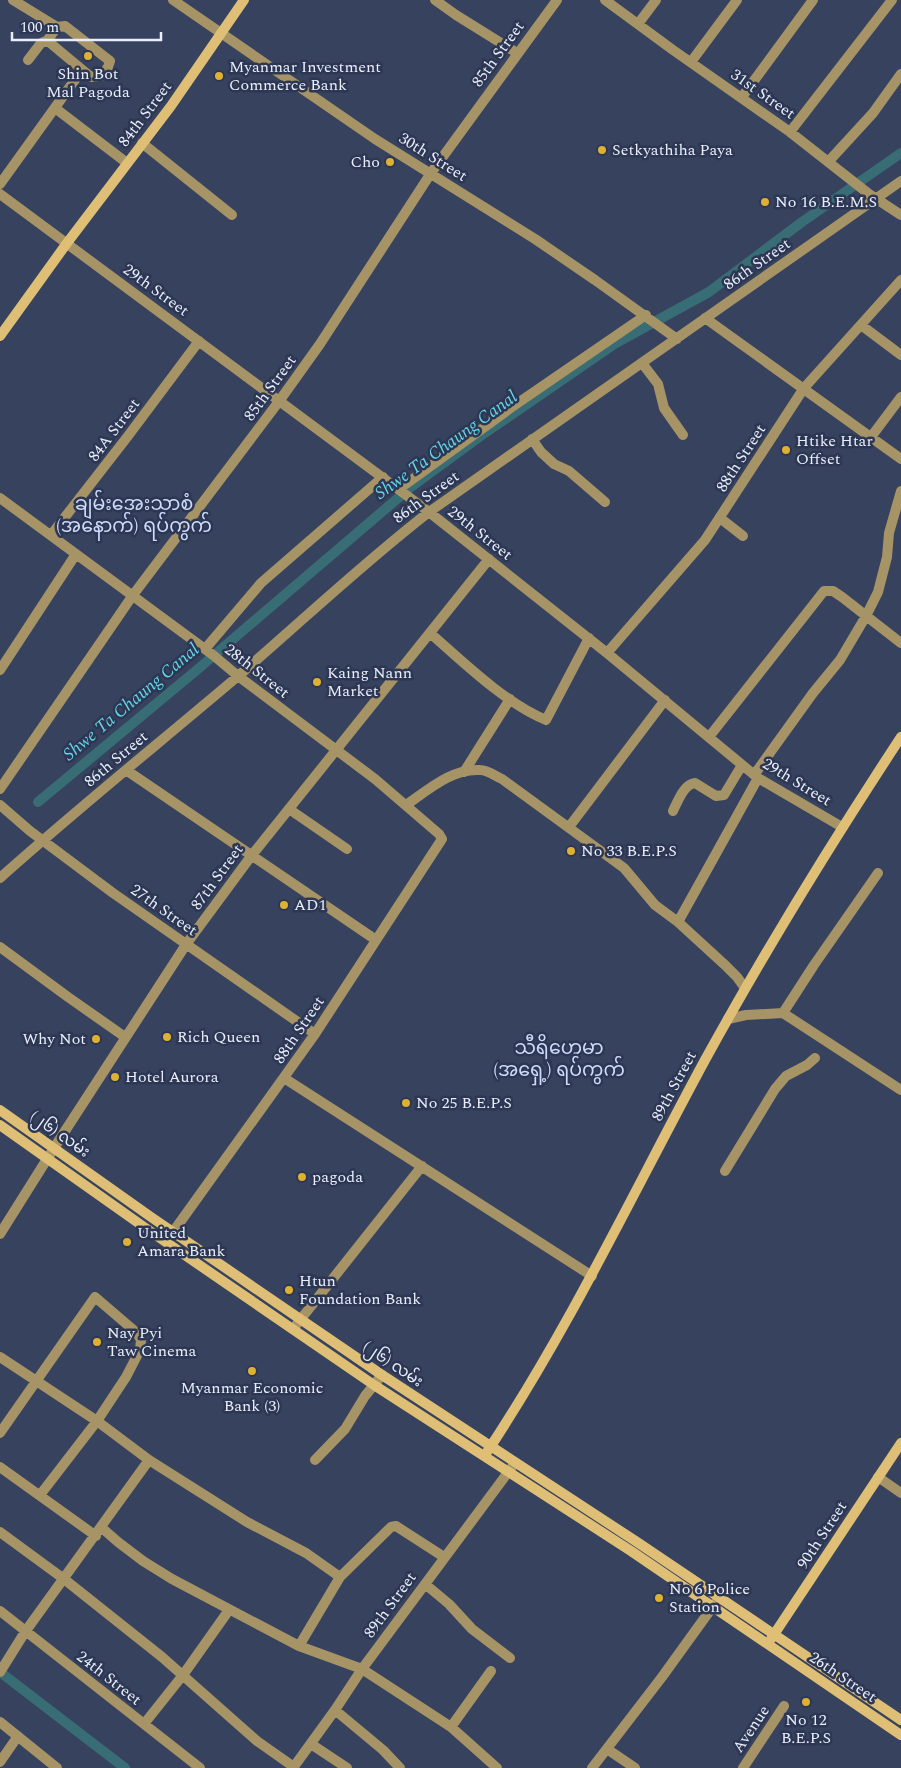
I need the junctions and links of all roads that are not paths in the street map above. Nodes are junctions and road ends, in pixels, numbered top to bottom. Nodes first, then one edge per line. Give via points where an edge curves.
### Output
1 (13, 0) edge
2 (173, 0) edge
3 (244, 0) edge
4 (435, 0) edge
5 (557, 0) edge
6 (605, 0) edge
7 (656, 0) edge
8 (737, 0) edge
9 (813, 0) edge
10 (892, 0) edge
11 (638, 24) junction
12 (57, 27) junction
13 (222, 32) junction
14 (48, 40) junction
15 (517, 53) junction
16 (28, 60) dead end
17 (691, 62) junction
18 (82, 70) junction
19 (901, 74) edge
20 (742, 97) junction
21 (55, 108) junction
22 (790, 132) junction
23 (142, 143) junction
24 (829, 161) junction
25 (127, 163) junction
26 (430, 173) junction
27 (901, 181) edge
28 (0, 184) edge
29 (0, 194) edge
30 (873, 197) junction
31 (232, 215) dead end
32 (901, 215) edge
33 (67, 243) junction
34 (901, 280) edge
35 (648, 318) junction
36 (705, 318) junction
37 (861, 324) junction
38 (0, 336) edge
39 (674, 336) junction
40 (199, 341) junction
41 (901, 355) edge
42 (642, 363) junction
43 (804, 388) junction
44 (901, 397) edge
45 (280, 400) junction
46 (683, 435) dead end
47 (871, 437) junction
48 (532, 439) junction
49 (901, 459) edge
50 (383, 477) junction
51 (399, 490) junction
52 (901, 491) edge
53 (0, 498) edge
54 (605, 502) dead end
55 (429, 512) junction
56 (720, 518) junction
57 (51, 536) junction
58 (743, 536) dead end
59 (76, 554) junction
60 (489, 559) junction
61 (133, 595) junction
62 (866, 616) junction
63 (430, 633) junction
64 (589, 638) junction
65 (901, 643) edge
66 (209, 652) junction
67 (607, 653) junction
68 (0, 670) edge
69 (238, 676) junction
70 (510, 699) junction
71 (665, 700) junction
72 (709, 737) junction
73 (901, 737) edge
74 (336, 749) junction
75 (742, 765) junction
76 (126, 770) junction
77 (464, 772) junction
78 (756, 776) junction
79 (0, 789) edge
80 (0, 805) edge
81 (406, 805) junction
82 (289, 809) junction
83 (673, 810) dead end
84 (569, 827) junction
85 (842, 827) junction
86 (442, 838) joint
87 (42, 840) junction
88 (347, 849) dead end
89 (252, 855) junction
90 (878, 873) dead end
91 (0, 878) edge
92 (678, 922) junction
93 (376, 940) junction
94 (186, 944) junction
95 (0, 947) edge
96 (745, 988) junction
97 (783, 1013) junction
98 (728, 1019) junction
99 (315, 1034) junction
100 (125, 1037) junction
101 (815, 1058) dead end
102 (284, 1078) junction
103 (901, 1090) edge
104 (0, 1110) edge
105 (0, 1126) edge
106 (54, 1148) junction
107 (47, 1158) junction
108 (422, 1166) junction
109 (725, 1171) dead end
110 (173, 1232) junction
111 (0, 1234) edge
112 (592, 1276) junction
113 (300, 1320) junction
114 (293, 1329) junction
115 (0, 1357) edge
116 (382, 1375) junction
117 (36, 1381) junction
118 (374, 1385) junction
119 (97, 1421) junction
120 (0, 1433) edge
121 (901, 1443) edge
122 (491, 1446) junction
123 (484, 1457) junction
124 (149, 1460) junction
125 (316, 1460) dead end
126 (515, 1463) junction
127 (0, 1467) edge
128 (508, 1471) junction
129 (878, 1477) junction
130 (901, 1493) edge
131 (40, 1495) junction
132 (0, 1532) edge
133 (99, 1532) junction
134 (638, 1542) junction
135 (631, 1551) junction
136 (444, 1557) junction
137 (340, 1577) junction
138 (64, 1579) junction
139 (424, 1584) junction
140 (719, 1598) junction
141 (712, 1607) junction
142 (229, 1610) junction
143 (0, 1611) edge
144 (25, 1632) junction
145 (774, 1634) junction
146 (768, 1644) junction
147 (299, 1646) junction
148 (510, 1658) dead end
149 (3, 1667) edge
150 (362, 1669) junction
151 (491, 1671) dead end
152 (183, 1675) junction
153 (784, 1706) dead end
154 (335, 1710) junction
155 (901, 1720) edge
156 (0, 1722) edge
157 (144, 1724) junction
158 (451, 1727) junction
159 (901, 1735) edge
160 (18, 1736) junction
161 (311, 1744) junction
162 (607, 1749) junction
163 (0, 1762) edge
164 (57, 1768) edge
165 (200, 1768) edge
166 (294, 1768) edge
167 (347, 1768) edge
168 (400, 1768) edge
169 (497, 1768) edge
170 (592, 1768) edge
171 (634, 1768) edge
172 (743, 1768) edge

1 - 12 street
2 - 13 street, 30th Street
3 - 13 main road, 84th Street
4 - 15 street
5 - 15 street, 85th Street
6 - 11 street, 31st Street
7 - 11 street
8 - 17 street
9 - 20 street
10 - 22 street
11 - 17 street, 31st Street
12 - 14 street
12 - 18 street via 65,26 110,61 101,76 91,77
13 - 23 main road, 84th Street
13 - 26 street, 30th Street via 375,139
14 - 16 street via 41,43
14 - 18 street
15 - 26 street, 85th Street
17 - 20 street, 31st Street
18 - 21 street
19 - 24 street via 873,113
20 - 22 street, 31st Street
21 - 25 street
21 - 28 street
22 - 24 street, 31st Street
23 - 25 main road, 84th Street
23 - 31 street
24 - 30 street, 31st Street
25 - 33 main road, 84th Street
26 - 35 street, 30th Street
26 - 45 street, 85th Street
27 - 30 street, 86th Street
29 - 33 street, 29th Street
30 - 32 street, 31st Street
30 - 36 street, 86th Street
33 - 38 main road
33 - 40 street, 29th Street
34 - 37 street, 88th Street
35 - 39 street, 30th Street
35 - 51 street via 512,407
36 - 39 street, 86th Street
36 - 43 street
37 - 41 street
37 - 43 street, 88th Street
39 - 42 street, 86th Street
40 - 45 street, 29th Street
40 - 57 street, 84A Street
42 - 46 street via 658,384 664,408
42 - 48 street, 86th Street
43 - 47 street
43 - 56 street, 88th Street
44 - 47 street
45 - 50 street, 29th Street
45 - 61 street, 85th Street
47 - 49 street
48 - 54 street via 554,464 569,471
48 - 55 street, 86th Street
50 - 51 street, 29th Street
50 - 66 street via 268,577 231,617
51 - 55 street, 29th Street
52 - 62 street via 889,532 887,557 878,592
53 - 57 street, 28th Street
55 - 60 street, 29th Street
55 - 69 street, 86th Street
56 - 58 street
56 - 67 street, 88th Street via 705,540
57 - 59 street, 28th Street
59 - 61 street, 28th Street
59 - 68 street
60 - 63 street, 87th Street
60 - 64 street, 29th Street
61 - 66 street, 28th Street
61 - 79 street, 85th Street
62 - 65 street
62 - 72 street via 833,591 824,591
62 - 78 street via 840,660 813,693
63 - 70 street
63 - 74 street, 87th Street
64 - 67 street, 29th Street
64 - 70 street via 546,720
66 - 69 street, 28th Street
67 - 71 street, 29th Street
69 - 74 street, 28th Street
69 - 76 street, 86th Street
70 - 77 street
71 - 72 street, 29th Street
71 - 84 street
72 - 75 street, 29th Street
73 - 85 main road, 89th Street
74 - 81 street, 28th Street
74 - 82 street, 87th Street
75 - 78 street, 29th Street
75 - 83 street via 724,795 716,796 691,784
76 - 87 street, 86th Street
76 - 89 street
77 - 81 street via 447,777
77 - 84 street via 490,772
78 - 85 street, 29th Street
78 - 92 street
80 - 87 street, 27th Street
81 - 86 street, 28th Street
82 - 88 street
82 - 89 street, 87th Street
84 - 92 street via 624,868 655,905
85 - 96 main road, 89th Street
86 - 93 street, 88th Street
87 - 91 street, 86th Street
87 - 94 street, 27th Street
89 - 93 street
89 - 94 street, 87th Street
90 - 97 street
92 - 96 street
93 - 99 street, 88th Street
94 - 99 street, 27th Street
94 - 100 street, 87th Street
95 - 100 street
96 - 98 main road, 89th Street
97 - 98 street via 746,1014
97 - 103 street
98 - 112 main road, 89th Street
99 - 102 street, 88th Street
100 - 106 street, 87th Street
101 - 109 street via 786,1076 775,1089
102 - 108 street
102 - 110 street, 88th Street
104 - 106 main road, (၂၆) လမ်း
105 - 107 main road, (၂၆) လမ်း
106 - 107 street, 87th Street
106 - 110 main road, (၂၆) လမ်း
107 - 111 street, 87th Street
107 - 114 main road, (၂၆) လမ်း
108 - 112 street
108 - 113 street
110 - 113 main road, (၂၆) လမ်း
112 - 122 main road, 89th Street
113 - 114 street
113 - 116 main road, (၂၆) လမ်း
114 - 118 main road, (၂၆) လမ်း
115 - 117 street
116 - 118 street
116 - 122 main road, (၂၆) လမ်း
117 - 119 street
117 - 119 street via 95,1297 141,1340 140,1350 126,1377
117 - 120 street
118 - 123 main road, (၂၆) လမ်း
118 - 125 street via 345,1429
119 - 124 street
119 - 131 street
121 - 129 main road, 90th Street
122 - 123 main road, 89th Street
122 - 126 main road, (၂၆) လမ်း
123 - 128 main road, (၂၆) လမ်း
124 - 133 street
124 - 137 street via 247,1522 306,1553
126 - 128 street, 89th Street
126 - 134 main road, (၂၆) လမ်း
127 - 131 street
128 - 135 main road, (၂၆) လမ်း
128 - 136 street, 89th Street
129 - 130 street
129 - 145 main road, 90th Street
131 - 133 street
132 - 138 street
133 - 138 street
133 - 142 street via 172,1579
134 - 135 main road
134 - 140 main road, (၂၆) လမ်း
135 - 141 main road, (၂၆) လမ်း
136 - 137 street via 393,1526
136 - 139 street, 89th Street
137 - 147 street
138 - 144 street
138 - 152 street
139 - 148 street via 449,1604 472,1629
139 - 150 street, 89th Street
140 - 141 street
140 - 145 main road, (၂၆) လမ်း
141 - 146 main road, (၂၆) လမ်း
141 - 162 street
142 - 147 street
142 - 152 street
143 - 144 street, 24th Street
144 - 149 street
144 - 157 street, 24th Street
145 - 146 main road, 90th Street
145 - 155 main road, 26th Street
146 - 159 main road, 26th Street
147 - 150 street
150 - 154 street, 89th Street
150 - 158 street
151 - 158 street
152 - 157 street
152 - 166 street via 257,1741
153 - 172 street, Avenue
154 - 161 street, 89th Street
154 - 168 street
156 - 160 street
157 - 165 street, 24th Street
158 - 169 street
160 - 163 street
160 - 164 street
161 - 166 street, 89th Street
161 - 167 street
162 - 170 street
162 - 171 street

